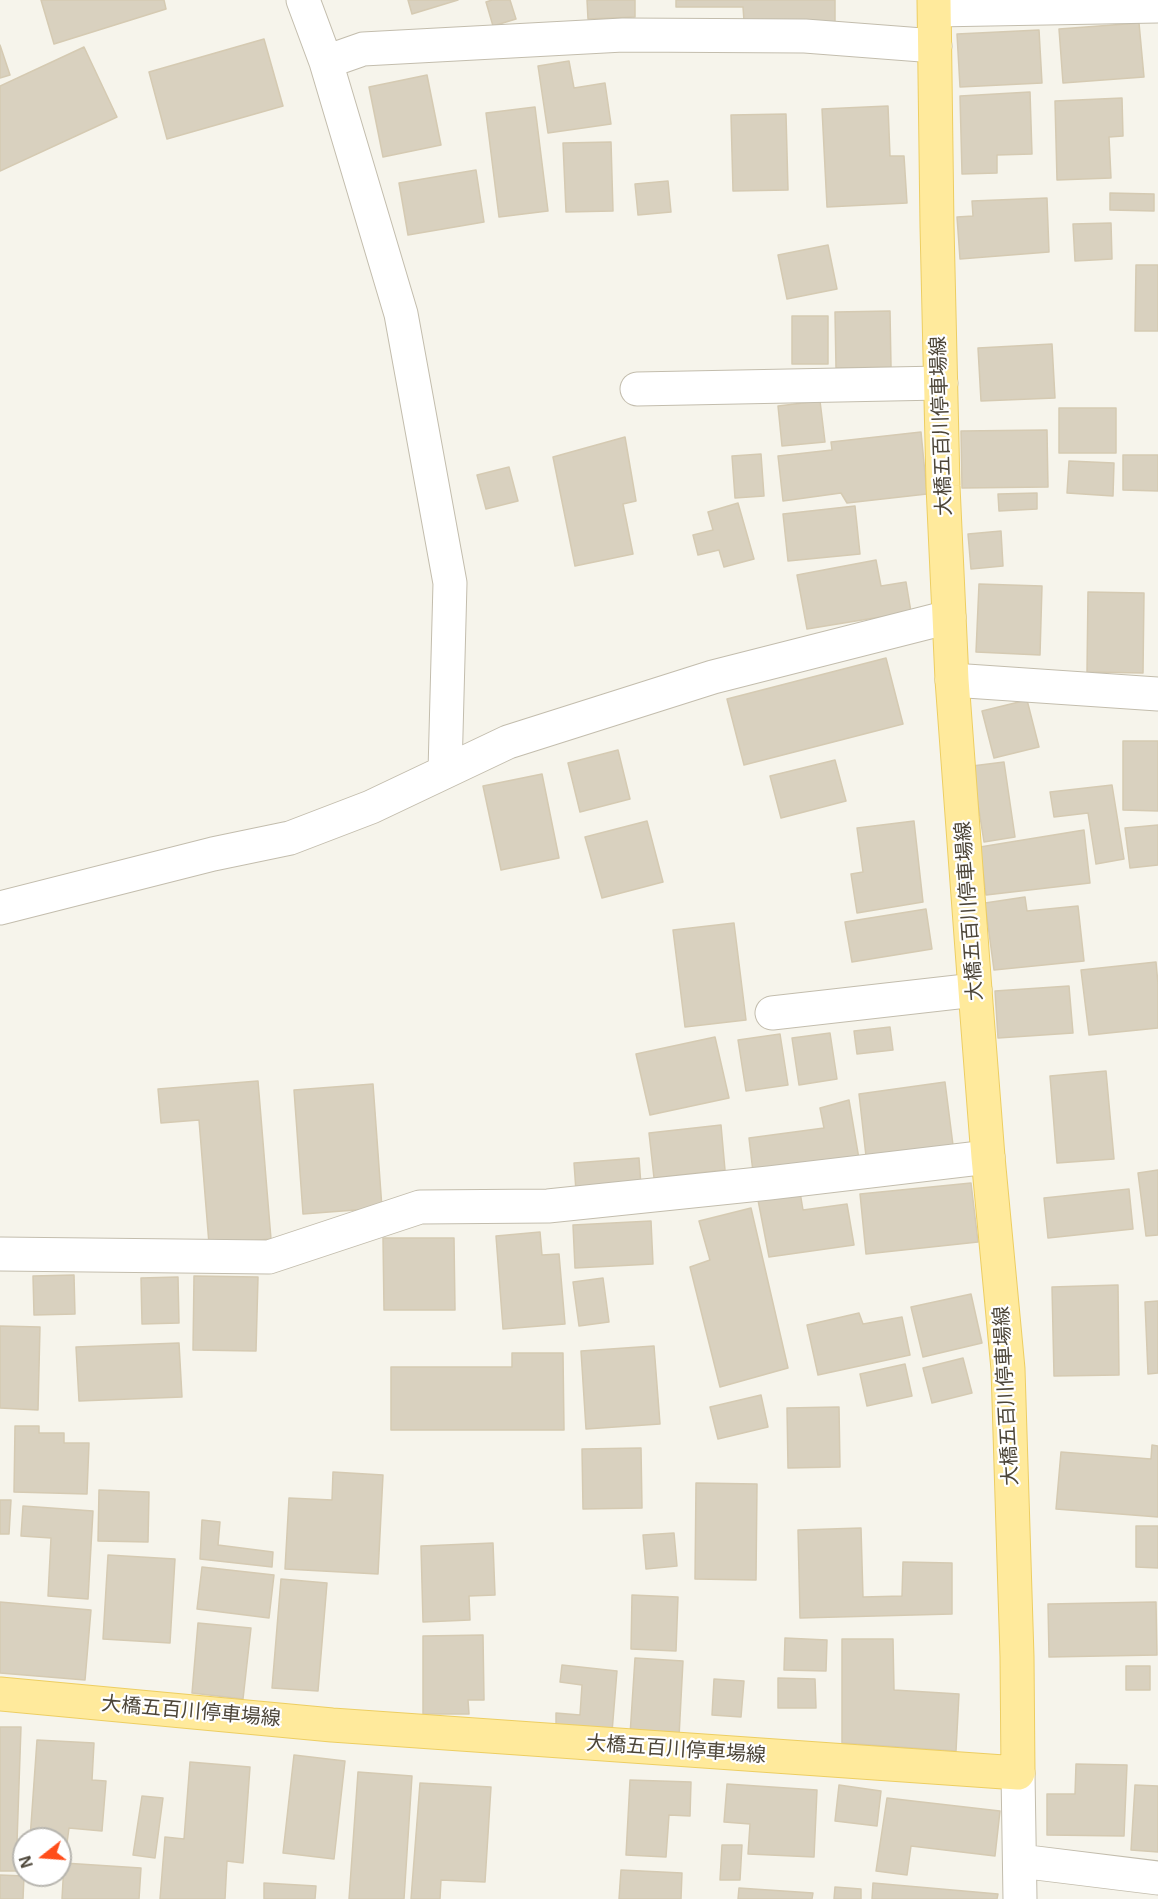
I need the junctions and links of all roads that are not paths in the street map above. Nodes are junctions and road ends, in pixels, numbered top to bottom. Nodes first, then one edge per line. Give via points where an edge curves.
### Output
1 (303, 0) edge
2 (935, 5) edge
3 (1158, 6) edge
4 (935, 46) junction
5 (326, 62) junction
6 (940, 383) junction
7 (637, 389) dead end
8 (949, 617) junction
9 (952, 680) junction
10 (1158, 694) edge
11 (445, 771) junction
12 (0, 908) edge
13 (975, 990) junction
14 (772, 1013) dead end
15 (988, 1156) junction
16 (0, 1254) edge
17 (0, 1694) edge
18 (1018, 1773) junction
19 (1020, 1861) junction
20 (1158, 1878) edge
21 (1020, 1899) edge

1 - 5 street
2 - 3 street
2 - 4 main road, 大橋五百川停車場線
4 - 5 street via 805,36 623,35 363,49
4 - 6 main road, 大橋五百川停車場線
5 - 11 street via 401,314 450,583
6 - 7 street
6 - 8 main road, 大橋五百川停車場線
8 - 9 main road, 大橋五百川停車場線
8 - 11 street via 713,677 508,742
9 - 10 street
9 - 13 main road, 大橋五百川停車場線
11 - 12 street via 371,807 290,838
13 - 14 street
13 - 15 main road, 大橋五百川停車場線
15 - 16 street via 549,1206 420,1207 269,1257
15 - 18 main road, 大橋五百川停車場線 via 1008,1369
17 - 18 main road, 大橋五百川停車場線 via 332,1725
18 - 19 street
19 - 20 street
19 - 21 street

